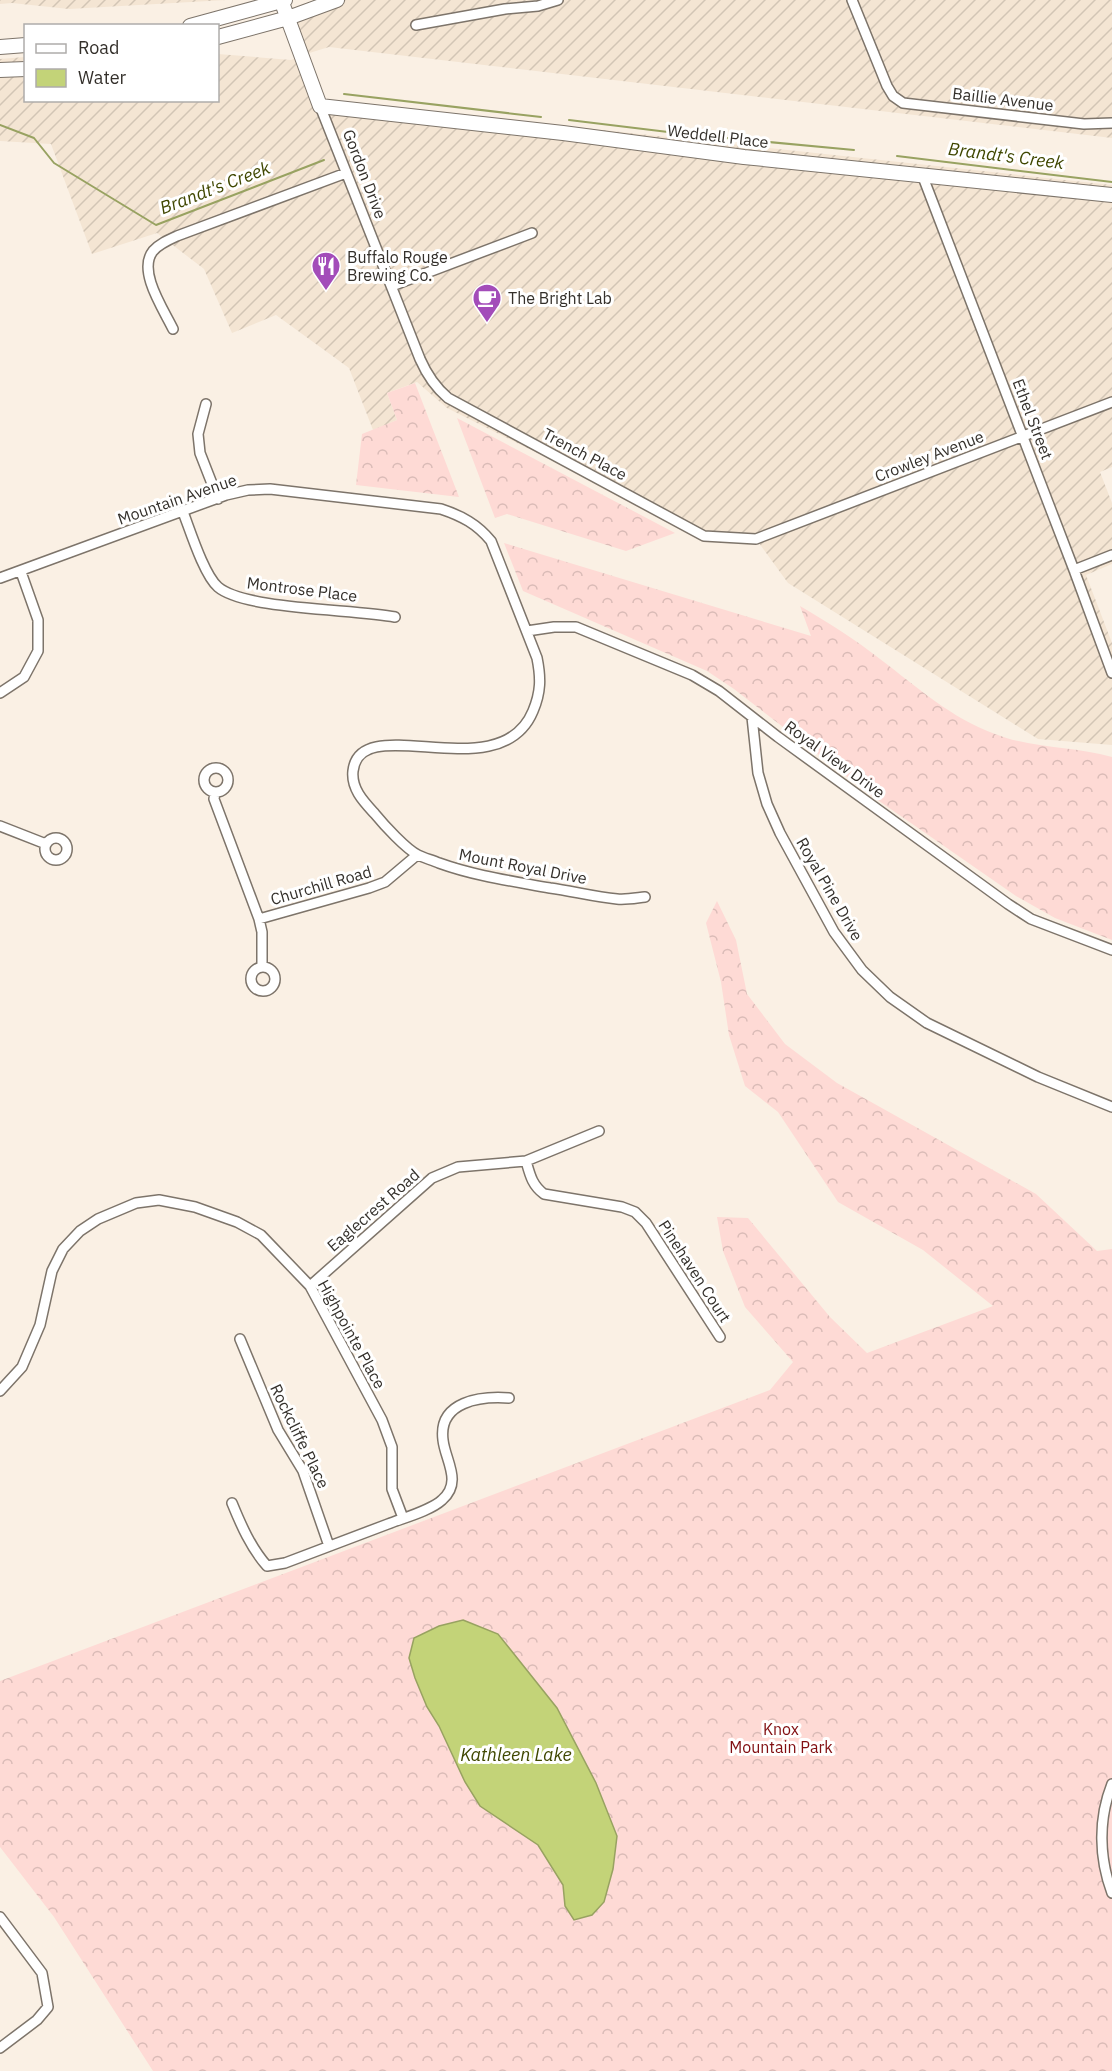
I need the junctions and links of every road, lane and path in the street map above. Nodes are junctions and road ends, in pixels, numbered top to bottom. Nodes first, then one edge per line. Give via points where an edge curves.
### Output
1 (282, 0) edge
2 (337, 0) edge
3 (558, 0) edge
4 (852, 0) edge
5 (251, 5) edge
6 (288, 18) junction
7 (196, 24) edge
8 (416, 25) dead end
9 (219, 37) edge
10 (24, 45) edge
11 (0, 47) edge
12 (24, 69) edge
13 (0, 70) edge
14 (320, 106) junction
15 (1112, 123) edge
16 (346, 173) junction
17 (923, 177) junction
18 (1112, 195) edge
19 (532, 233) dead end
20 (392, 286) junction
21 (173, 329) dead end
22 (420, 359) joint
23 (1112, 402) edge
24 (206, 404) dead end
25 (1023, 436) junction
26 (218, 499) junction
27 (441, 509) joint
28 (183, 512) junction
29 (756, 539) joint
30 (1112, 555) edge
31 (1074, 570) junction
32 (21, 572) junction
33 (0, 578) edge
34 (395, 617) dead end
35 (527, 631) junction
36 (1112, 674) edge
37 (0, 693) edge
38 (752, 717) junction
39 (215, 792) dead end
40 (0, 826) edge
41 (45, 844) dead end
42 (417, 855) junction
43 (645, 897) dead end
44 (260, 919) junction
45 (1112, 950) edge
46 (262, 967) dead end
47 (1112, 1107) edge
48 (599, 1131) dead end
49 (526, 1161) junction
50 (310, 1286) junction
51 (720, 1337) dead end
52 (240, 1340) dead end
53 (0, 1391) edge
54 (509, 1398) dead end
55 (232, 1503) dead end
56 (403, 1518) junction
57 (329, 1546) junction
58 (1112, 1784) edge
59 (1112, 1893) edge
60 (0, 1917) edge
61 (0, 2048) edge

1 - 5 street
1 - 6 street, Gordon Drive
2 - 6 street
3 - 8 street
4 - 15 street, Baillie Avenue via 887,86 903,103 1084,124
5 - 7 street
6 - 9 street
6 - 14 street, Gordon Drive
10 - 11 street
12 - 13 street
14 - 16 street, Gordon Drive
14 - 17 street, Weddell Place
16 - 20 street, Gordon Drive
16 - 21 street via 177,236 157,248 149,259 148,274
17 - 18 street, Weddell Place
17 - 25 street, Ethel Street
19 - 20 street
20 - 22 street, Gordon Drive
22 - 29 street, Trench Place via 434,384 448,398 704,536
23 - 25 street, Crowley Avenue
24 - 26 street via 198,434 200,453
25 - 29 street, Crowley Avenue
25 - 31 street, Ethel Street
26 - 27 street, Mountain Avenue via 248,490 270,489
26 - 28 street, Mountain Avenue
27 - 35 street, Mount Royal Drive via 473,523 491,542
28 - 32 street, Mountain Avenue
28 - 34 street, Montrose Place via 206,568 217,586 232,595
30 - 31 street
31 - 36 street, Ethel Street
32 - 33 street, Mountain Avenue
32 - 37 street via 38,620 38,651 24,677
35 - 38 street, Royal View Drive via 576,627 692,675
35 - 42 street, Mount Royal Drive via 541,678 531,717 520,731 506,741 485,747 384,745 367,749 356,759 354,788 379,819
38 - 45 street, Royal View Drive via 1031,919
38 - 47 street, Royal Pine Drive via 758,773 767,804 834,932 862,970 890,997 927,1023 1038,1077
39 - 44 street via 214,799
40 - 41 street
42 - 43 street, Mount Royal Drive via 480,876 619,899
42 - 44 street, Churchill Road via 385,882
44 - 46 street
48 - 49 street, Eaglecrest Road
49 - 50 street, Eaglecrest Road via 458,1167 432,1178
49 - 51 street, Pinehaven Court via 530,1178 544,1194 635,1212
50 - 53 street, Highpointe Place via 261,1235 237,1222 186,1205 159,1200 136,1203 98,1219 63,1249 52,1271 33,1344 22,1367
50 - 56 street, Highpointe Place via 382,1420 392,1447 394,1500
52 - 57 street, Rockcliffe Place via 278,1430 303,1471
54 - 56 street via 466,1401 450,1412 442,1440 452,1469 448,1492 442,1500
55 - 57 street via 249,1540 267,1566
56 - 57 street
58 - 59 street via 1102,1841
60 - 61 street via 42,1973 48,2007

